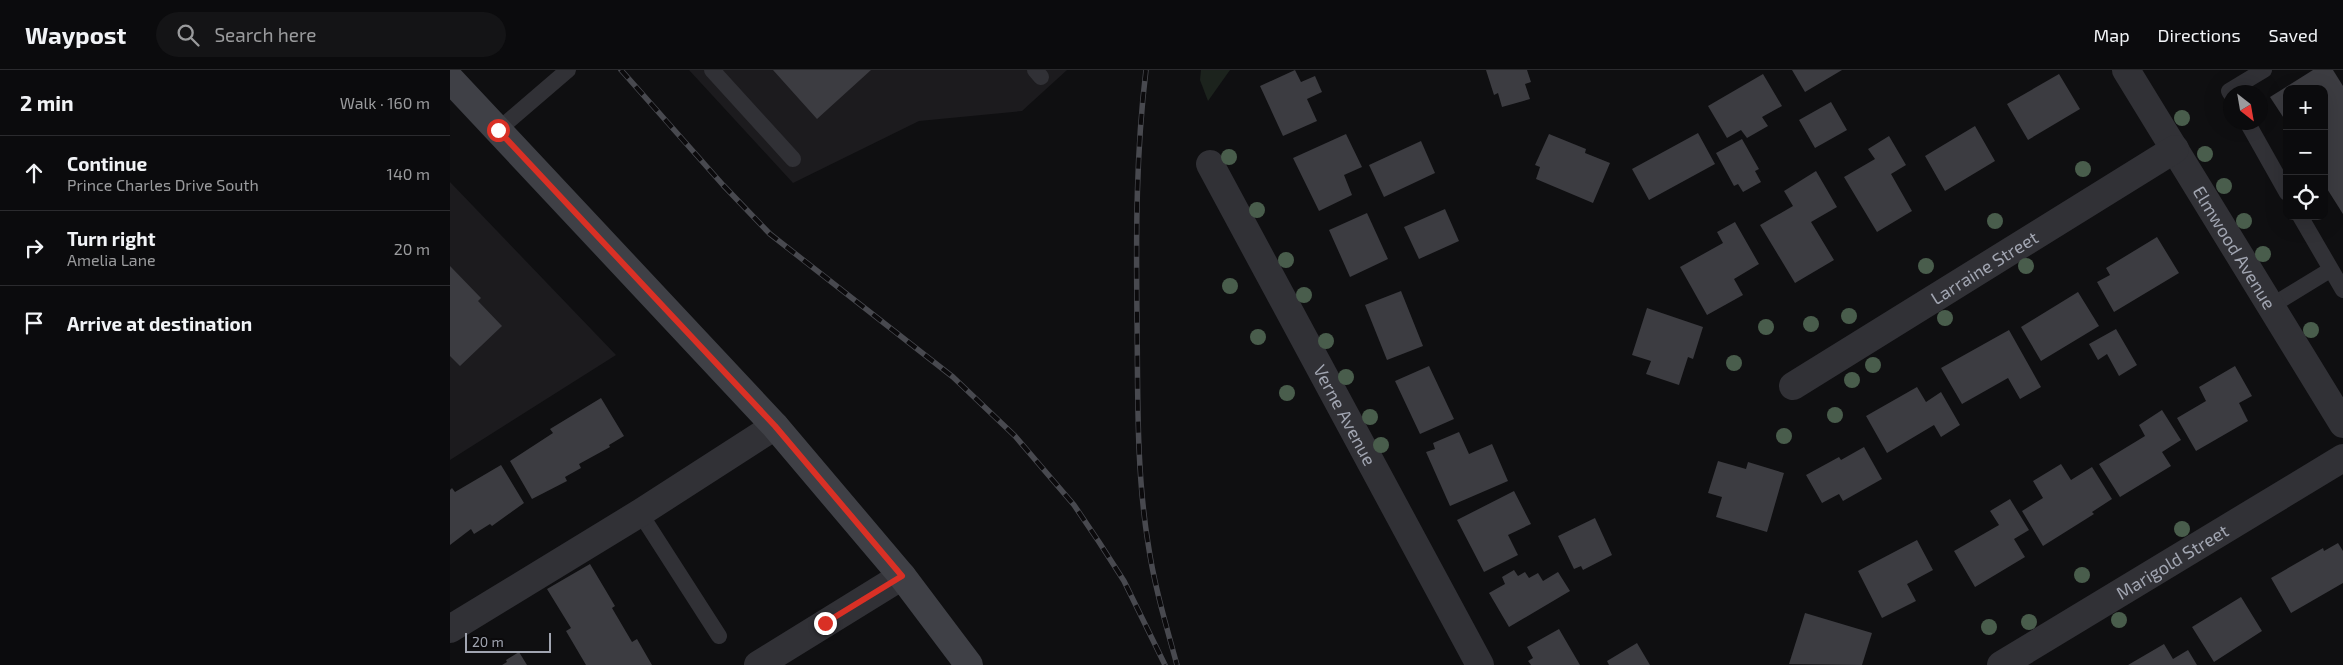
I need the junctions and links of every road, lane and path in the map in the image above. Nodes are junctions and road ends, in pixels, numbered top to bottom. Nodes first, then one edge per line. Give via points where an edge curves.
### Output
1 (568, 70) edge
2 (712, 70) edge
3 (2126, 70) edge
4 (2264, 70) edge
5 (450, 79) edge
6 (2239, 85) edge
7 (498, 130) junction
8 (2252, 130) edge
9 (2175, 149) junction
10 (793, 159) dead end
11 (1210, 164) dead end
12 (2283, 186) edge
13 (2302, 220) edge
14 (2330, 270) junction
15 (2343, 290) edge
16 (2270, 306) junction
17 (1793, 386) dead end
18 (2343, 424) edge
19 (775, 426) junction
20 (2343, 458) edge
21 (640, 513) junction
22 (902, 576) junction
23 (450, 629) edge
24 (719, 636) dead end
25 (758, 665) edge
26 (969, 665) edge
27 (1480, 665) edge
28 (2001, 665) edge

1 - 7 lane
2 - 10 lane
3 - 9 street, Elmwood Avenue
4 - 6 lane
5 - 7 main road
7 - 19 main road
8 - 12 lane
9 - 16 street, Elmwood Avenue
9 - 17 street, Larraine Street
11 - 27 street, Verne Avenue
13 - 14 lane
14 - 15 lane
14 - 16 lane
16 - 18 street, Elmwood Avenue
19 - 21 street
19 - 22 main road
20 - 28 street, Marigold Street
21 - 23 street
21 - 24 lane
22 - 25 street
22 - 26 main road

